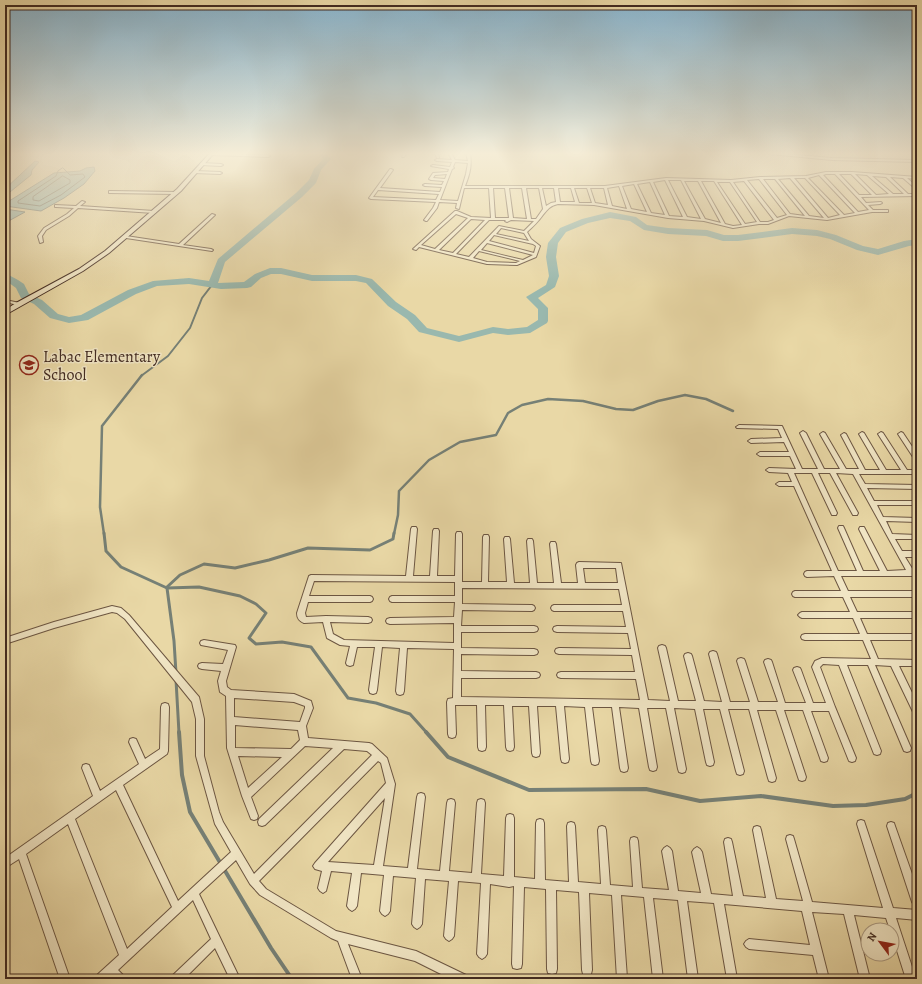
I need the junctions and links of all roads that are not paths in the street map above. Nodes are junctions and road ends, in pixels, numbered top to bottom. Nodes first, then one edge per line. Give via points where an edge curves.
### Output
1 (168, 199) edge
2 (402, 199) edge
3 (461, 199) edge
4 (492, 199) edge
5 (509, 199) edge
6 (526, 199) edge
7 (543, 199) edge
8 (557, 199) edge
9 (576, 199) edge
10 (592, 199) edge
11 (608, 199) edge
12 (625, 199) edge
13 (642, 199) edge
14 (659, 199) edge
15 (676, 199) edge
16 (692, 199) edge
17 (709, 199) edge
18 (727, 199) edge
19 (743, 199) edge
20 (760, 199) edge
21 (776, 199) edge
22 (793, 199) edge
23 (810, 199) edge
24 (827, 199) edge
25 (844, 199) edge
26 (861, 199) edge
27 (438, 200) junction
28 (83, 202) dead end
29 (460, 202) junction
30 (558, 203) junction
31 (577, 203) junction
32 (880, 203) dead end
33 (594, 204) junction
34 (865, 204) junction
35 (56, 206) dead end
36 (610, 206) junction
37 (78, 207) junction
38 (458, 208) dead end
39 (545, 208) junction
40 (629, 209) junction
41 (872, 211) junction
42 (887, 211) dead end
43 (154, 212) junction
44 (649, 213) junction
45 (213, 214) dead end
46 (858, 214) junction
47 (789, 215) junction
48 (807, 216) junction
49 (843, 216) junction
50 (668, 217) junction
51 (470, 218) junction
52 (685, 218) junction
53 (488, 219) junction
54 (493, 219) junction
55 (511, 219) junction
56 (827, 219) junction
57 (426, 220) dead end
58 (529, 220) junction
59 (537, 220) junction
60 (704, 220) junction
61 (776, 220) junction
62 (759, 223) junction
63 (723, 224) junction
64 (744, 224) junction
65 (500, 227) junction
66 (525, 232) junction
67 (493, 234) junction
68 (126, 236) junction
69 (41, 242) dead end
70 (486, 242) junction
71 (535, 244) junction
72 (180, 245) junction
73 (211, 250) dead end
74 (436, 250) junction
75 (478, 250) junction
76 (536, 254) junction
77 (453, 255) junction
78 (470, 259) junction
79 (524, 261) junction
80 (5, 301) edge
81 (18, 304) junction
82 (5, 313) edge
83 (739, 428) dead end
84 (803, 433) dead end
85 (823, 434) dead end
86 (862, 434) dead end
87 (881, 434) dead end
88 (901, 434) dead end
89 (844, 435) dead end
90 (786, 440) junction
91 (751, 441) dead end
92 (760, 454) dead end
93 (793, 454) junction
94 (917, 459) edge
95 (769, 470) dead end
96 (790, 471) junction
97 (800, 471) junction
98 (814, 471) junction
99 (822, 471) junction
100 (832, 471) junction
101 (844, 471) junction
102 (855, 472) junction
103 (863, 472) junction
104 (884, 472) junction
105 (905, 472) junction
106 (917, 472) edge
107 (779, 484) dead end
108 (796, 484) junction
109 (863, 486) junction
110 (917, 487) edge
111 (872, 503) junction
112 (917, 503) edge
113 (834, 513) dead end
114 (855, 513) dead end
115 (881, 519) junction
116 (917, 520) edge
117 (841, 528) dead end
118 (414, 529) dead end
119 (862, 529) dead end
120 (436, 531) dead end
121 (459, 534) dead end
122 (891, 536) junction
123 (486, 537) dead end
124 (917, 537) edge
125 (508, 539) dead end
126 (530, 541) dead end
127 (553, 544) dead end
128 (900, 554) junction
129 (917, 554) edge
130 (861, 573) junction
131 (885, 573) junction
132 (914, 573) edge
133 (807, 574) dead end
134 (836, 574) junction
135 (409, 579) junction
136 (433, 579) junction
137 (458, 582) junction
138 (485, 586) junction
139 (511, 586) junction
140 (534, 586) junction
141 (558, 586) junction
142 (582, 586) junction
143 (622, 586) junction
144 (795, 594) dead end
145 (845, 594) junction
146 (916, 594) edge
147 (305, 599) junction
148 (370, 599) dead end
149 (392, 599) dead end
150 (458, 603) junction
151 (532, 608) dead end
152 (554, 608) dead end
153 (626, 608) junction
154 (854, 614) junction
155 (802, 615) dead end
156 (917, 615) edge
157 (326, 619) junction
158 (368, 620) dead end
159 (458, 620) junction
160 (390, 621) dead end
161 (458, 629) junction
162 (534, 629) dead end
163 (557, 630) dead end
164 (631, 630) junction
165 (864, 636) junction
166 (805, 637) dead end
167 (917, 637) edge
168 (5, 641) edge
169 (204, 643) dead end
170 (354, 644) junction
171 (379, 644) junction
172 (404, 645) junction
173 (457, 648) junction
174 (662, 648) dead end
175 (534, 652) dead end
176 (559, 652) dead end
177 (635, 652) junction
178 (713, 654) dead end
179 (688, 656) dead end
180 (741, 661) dead end
181 (768, 662) dead end
182 (842, 662) junction
183 (873, 662) junction
184 (893, 662) junction
185 (350, 663) dead end
186 (917, 663) edge
187 (202, 666) dead end
188 (225, 668) junction
189 (797, 670) dead end
190 (457, 674) junction
191 (536, 675) dead end
192 (561, 675) dead end
193 (640, 676) junction
194 (373, 690) dead end
195 (400, 691) dead end
196 (230, 694) junction
197 (457, 701) junction
198 (481, 702) junction
199 (508, 702) junction
200 (533, 702) junction
201 (560, 703) junction
202 (588, 704) junction
203 (615, 704) junction
204 (644, 704) junction
205 (672, 705) junction
206 (699, 705) junction
207 (725, 706) junction
208 (754, 706) junction
209 (165, 707) dead end
210 (781, 707) junction
211 (808, 707) junction
212 (831, 707) junction
213 (917, 711) edge
214 (230, 721) junction
215 (302, 726) junction
216 (452, 734) dead end
217 (133, 742) dead end
218 (304, 742) junction
219 (342, 745) junction
220 (482, 747) dead end
221 (510, 747) dead end
222 (908, 748) dead end
223 (877, 751) dead end
224 (232, 752) junction
225 (293, 753) junction
226 (536, 753) dead end
227 (378, 755) junction
228 (824, 758) dead end
229 (852, 758) dead end
230 (565, 759) dead end
231 (595, 761) dead end
232 (710, 762) dead end
233 (144, 765) junction
234 (653, 767) dead end
235 (86, 768) dead end
236 (624, 768) dead end
237 (682, 769) dead end
238 (740, 771) dead end
239 (772, 778) dead end
240 (802, 778) dead end
241 (118, 784) junction
242 (391, 784) junction
243 (246, 796) junction
244 (421, 797) dead end
245 (98, 798) junction
246 (451, 803) dead end
247 (481, 803) dead end
248 (254, 816) dead end
249 (70, 818) junction
250 (510, 818) dead end
251 (262, 822) dead end
252 (540, 823) dead end
253 (861, 824) dead end
254 (571, 826) dead end
255 (891, 826) dead end
256 (602, 830) dead end
257 (757, 830) dead end
258 (790, 839) dead end
259 (634, 841) dead end
260 (728, 842) dead end
261 (667, 851) dead end
262 (21, 852) junction
263 (697, 852) dead end
264 (237, 853) junction
265 (5, 863) edge
266 (327, 867) junction
267 (357, 869) junction
268 (378, 870) junction
269 (389, 871) junction
270 (416, 874) junction
271 (449, 876) junction
272 (476, 879) junction
273 (486, 879) junction
274 (253, 881) junction
275 (509, 882) junction
276 (519, 882) junction
277 (540, 884) junction
278 (551, 885) junction
279 (579, 887) junction
280 (323, 888) dead end
281 (611, 890) junction
282 (194, 893) junction
283 (643, 893) junction
284 (678, 896) junction
285 (707, 898) junction
286 (718, 899) junction
287 (739, 901) junction
288 (917, 902) edge
289 (772, 904) junction
290 (352, 906) dead end
291 (807, 907) junction
292 (177, 908) junction
293 (848, 910) junction
294 (385, 911) dead end
295 (891, 913) junction
296 (917, 916) edge
297 (417, 924) dead end
298 (449, 936) dead end
299 (340, 937) junction
300 (216, 941) junction
301 (749, 944) dead end
302 (816, 950) junction
303 (482, 954) dead end
304 (125, 957) junction
305 (517, 964) dead end
306 (552, 969) dead end
307 (111, 970) junction
308 (587, 970) dead end
309 (622, 978) dead end
310 (65, 979) edge
311 (101, 979) edge
312 (119, 979) edge
313 (177, 979) edge
314 (235, 979) edge
315 (357, 979) edge
316 (462, 979) edge
317 (658, 979) edge
318 (693, 979) edge
319 (732, 979) edge
320 (824, 979) edge
321 (866, 979) edge
322 (911, 979) edge

1 - 43 main road
2 - 27 street
3 - 29 street
4 - 54 street
5 - 55 street
6 - 58 street
7 - 39 street
8 - 30 street
9 - 31 street
10 - 33 street
11 - 36 street
12 - 40 street
13 - 44 street
14 - 50 street
15 - 52 street
16 - 60 street
17 - 63 street
18 - 64 street
19 - 62 street
20 - 61 street
21 - 47 street
22 - 48 street
23 - 56 street
24 - 49 street
25 - 46 street
26 - 34 street
27 - 29 street
27 - 57 street
28 - 37 street
29 - 38 street
30 - 31 street
30 - 39 street
31 - 33 street
32 - 34 street
33 - 36 street
34 - 41 street
35 - 37 street
36 - 40 street
37 - 43 street
37 - 69 street via 45,229 40,236
39 - 59 street
40 - 44 street
41 - 42 street
41 - 46 street
43 - 68 main road
44 - 50 street
45 - 72 street
46 - 49 street
47 - 48 street
47 - 61 street
48 - 56 street
49 - 56 street
50 - 52 street
51 - 53 street
51 - 74 street
51 - 74 street via 456,212 417,248
52 - 60 street
53 - 54 street
53 - 77 street
54 - 55 street
55 - 58 street
55 - 65 street
58 - 59 street
59 - 66 street
60 - 63 street
61 - 62 street
62 - 64 street
63 - 64 street via 733,227
65 - 66 street
65 - 67 street
66 - 71 street
67 - 70 street
67 - 71 street
68 - 72 street
68 - 81 main road via 81,270
70 - 75 street
70 - 76 street
71 - 76 street via 538,246
72 - 73 street
74 - 77 street
75 - 78 street
75 - 79 street
76 - 79 street
77 - 78 street
78 - 79 street via 487,263 517,264
80 - 81 street
81 - 82 main road
83 - 90 street via 780,427
84 - 99 street
85 - 101 street
86 - 104 street
87 - 105 street
88 - 94 street
89 - 103 street
90 - 91 street
90 - 93 street
92 - 93 street
93 - 97 street
95 - 96 street
96 - 97 street
96 - 108 street
97 - 98 street
98 - 99 street
98 - 113 street
99 - 100 street
100 - 101 street
100 - 114 street
101 - 102 street
102 - 103 street
102 - 109 street
103 - 104 street
104 - 105 street
105 - 106 street
107 - 108 street
108 - 134 street
109 - 110 street
109 - 111 street
111 - 112 street
111 - 115 street
115 - 116 street
115 - 122 street
117 - 130 street
118 - 135 street
119 - 131 street
120 - 136 street
121 - 137 street
122 - 124 street
122 - 128 street
123 - 138 street
125 - 139 street
126 - 140 street
127 - 141 street
128 - 129 street
128 - 132 street
130 - 131 street
130 - 134 street
131 - 132 street
133 - 134 street
134 - 145 street
135 - 136 street
135 - 147 street via 311,578
136 - 137 street
137 - 138 street
137 - 150 street
138 - 139 street
139 - 140 street
140 - 141 street
141 - 142 street
142 - 143 street
142 - 143 street via 579,565 618,565
143 - 153 street
144 - 145 street
145 - 146 street
145 - 154 street
147 - 148 street
147 - 157 street via 301,613 304,620
149 - 150 street
150 - 151 street
150 - 159 street
152 - 153 street
153 - 164 street
154 - 155 street
154 - 156 street
154 - 165 street
157 - 158 street
157 - 170 street via 330,636 343,643
159 - 160 street
159 - 161 street
161 - 162 street
161 - 173 street
163 - 164 street
164 - 177 street
165 - 166 street
165 - 167 street
165 - 183 street
168 - 264 street via 112,609 119,610 127,617 196,700 200,719 200,756 215,812 219,824
169 - 188 street via 232,647
170 - 171 street
170 - 185 street
171 - 172 street
171 - 194 street
172 - 173 street
172 - 195 street
173 - 175 street
173 - 190 street
174 - 205 street
176 - 177 street
177 - 193 street
178 - 207 street
179 - 206 street
180 - 208 street
181 - 210 street
182 - 183 street
182 - 212 street via 822,661 816,668
182 - 223 street
183 - 184 street
183 - 222 street
184 - 186 street
184 - 213 street
187 - 188 street
188 - 196 street via 223,689
189 - 211 street
190 - 191 street
190 - 197 street
192 - 193 street
193 - 204 street
196 - 214 street
196 - 215 street via 302,700 309,708
197 - 198 street
197 - 216 street via 451,702
198 - 199 street
198 - 220 street
199 - 200 street
199 - 221 street
200 - 201 street
200 - 226 street
201 - 202 street
201 - 230 street
202 - 203 street
202 - 231 street
203 - 204 street
203 - 236 street
204 - 205 street
204 - 234 street
205 - 206 street
205 - 237 street
206 - 207 street
206 - 232 street
207 - 208 street
207 - 238 street
208 - 210 street
208 - 239 street
209 - 233 street via 164,751
210 - 211 street
210 - 240 street
211 - 212 street
211 - 228 street
212 - 229 street
214 - 215 street
214 - 224 street
215 - 218 street
217 - 233 street
218 - 219 street
218 - 225 street
219 - 227 street via 369,747
219 - 251 street
224 - 225 street
224 - 243 street
225 - 243 street
227 - 242 street via 384,761
227 - 274 street
233 - 241 street
235 - 245 street
241 - 245 street
241 - 292 street
242 - 266 street via 318,866
242 - 268 street
243 - 248 street
244 - 270 street
245 - 249 street
246 - 271 street
247 - 272 street
249 - 262 street
249 - 304 street
250 - 275 street
252 - 277 street
253 - 295 street
254 - 279 street
255 - 288 street
256 - 281 street
257 - 289 street
258 - 291 street
259 - 283 street
260 - 287 street
261 - 284 street
262 - 265 street
262 - 310 street
263 - 285 street
264 - 274 street
264 - 282 street
266 - 267 street
266 - 280 street
267 - 268 street
267 - 290 street
268 - 269 street
269 - 270 street
269 - 294 street
270 - 271 street
270 - 297 street
271 - 272 street
271 - 298 street
272 - 273 street
273 - 275 street
273 - 303 street
274 - 299 street via 263,892 320,928
275 - 276 street
276 - 277 street
276 - 305 street
277 - 278 street
278 - 279 street
278 - 306 street
279 - 281 street
279 - 308 street
281 - 283 street
281 - 309 street
282 - 292 street
282 - 300 street
283 - 284 street
283 - 317 street
284 - 285 street
284 - 318 street
285 - 286 street
286 - 287 street
286 - 319 street
287 - 289 street
289 - 291 street
291 - 293 street
291 - 302 street
292 - 304 street
293 - 295 street
293 - 321 street
295 - 296 street
295 - 322 street
299 - 315 street
299 - 316 street via 416,956
300 - 313 street
300 - 314 street
301 - 302 street
302 - 320 street
304 - 307 street
307 - 311 street
307 - 312 street

